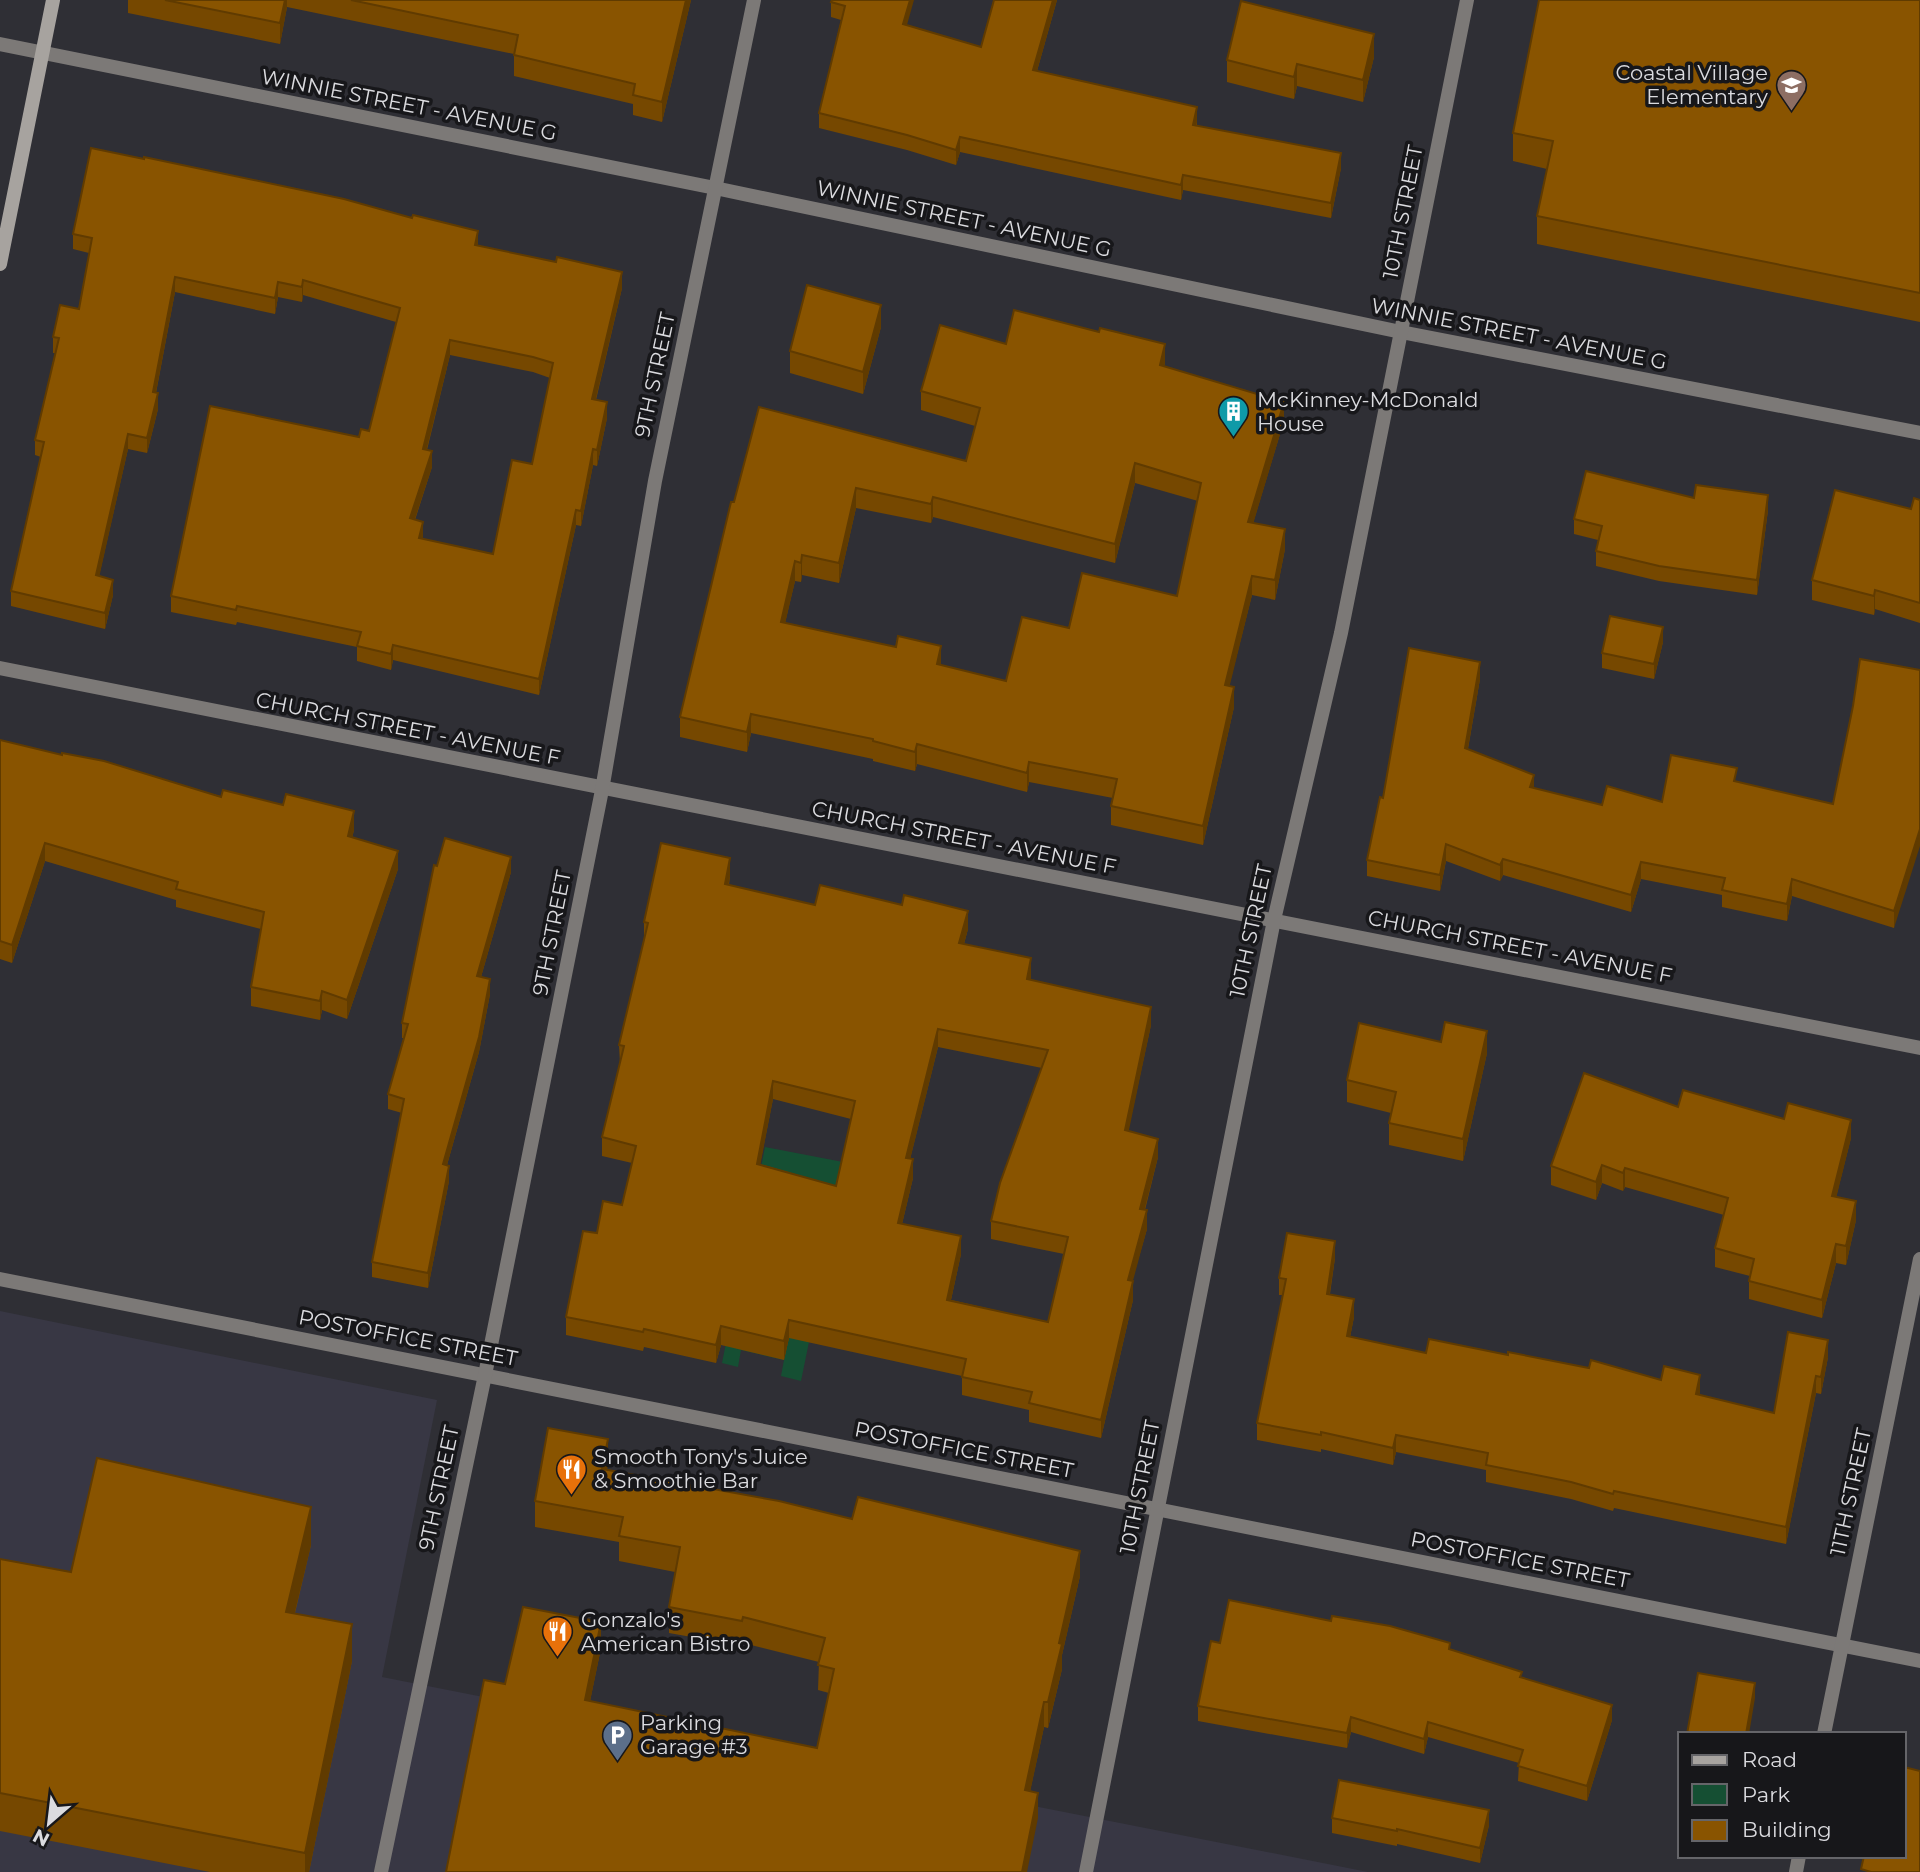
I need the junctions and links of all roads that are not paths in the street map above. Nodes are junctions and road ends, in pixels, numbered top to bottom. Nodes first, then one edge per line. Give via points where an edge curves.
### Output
1 (53, 0) edge
2 (754, 0) edge
3 (1466, 0) edge
4 (0, 44) edge
5 (42, 52) junction
6 (715, 188) junction
7 (0, 264) edge
8 (1401, 332) junction
9 (1920, 433) edge
10 (0, 668) edge
11 (602, 790) junction
12 (1274, 920) junction
13 (1920, 1048) edge
14 (1920, 1259) edge
15 (0, 1279) edge
16 (485, 1375) junction
17 (1157, 1510) junction
18 (1842, 1644) junction
19 (1920, 1661) edge
20 (1824, 1732) edge
21 (381, 1872) edge
22 (1086, 1872) edge

1 - 5 street
2 - 6 street, 9TH STREET
3 - 8 street, 10TH STREET
4 - 5 street, WINNIE STREET - AVENUE G
5 - 6 street, WINNIE STREET - AVENUE G
5 - 7 street
6 - 8 street, WINNIE STREET - AVENUE G
6 - 11 street, 9TH STREET via 655,481
8 - 9 street, WINNIE STREET - AVENUE G
8 - 12 street, 10TH STREET via 1341,633
10 - 11 street, CHURCH STREET - AVENUE F
11 - 12 street, CHURCH STREET - AVENUE F
11 - 16 street, 9TH STREET
12 - 13 street, CHURCH STREET - AVENUE F
12 - 17 street, 10TH STREET
14 - 18 street, 11TH STREET
15 - 16 street, POSTOFFICE STREET
16 - 17 street, POSTOFFICE STREET
16 - 21 street, 9TH STREET
17 - 18 street, POSTOFFICE STREET
17 - 22 street, 10TH STREET
18 - 19 street, POSTOFFICE STREET
18 - 20 street, 11TH STREET

